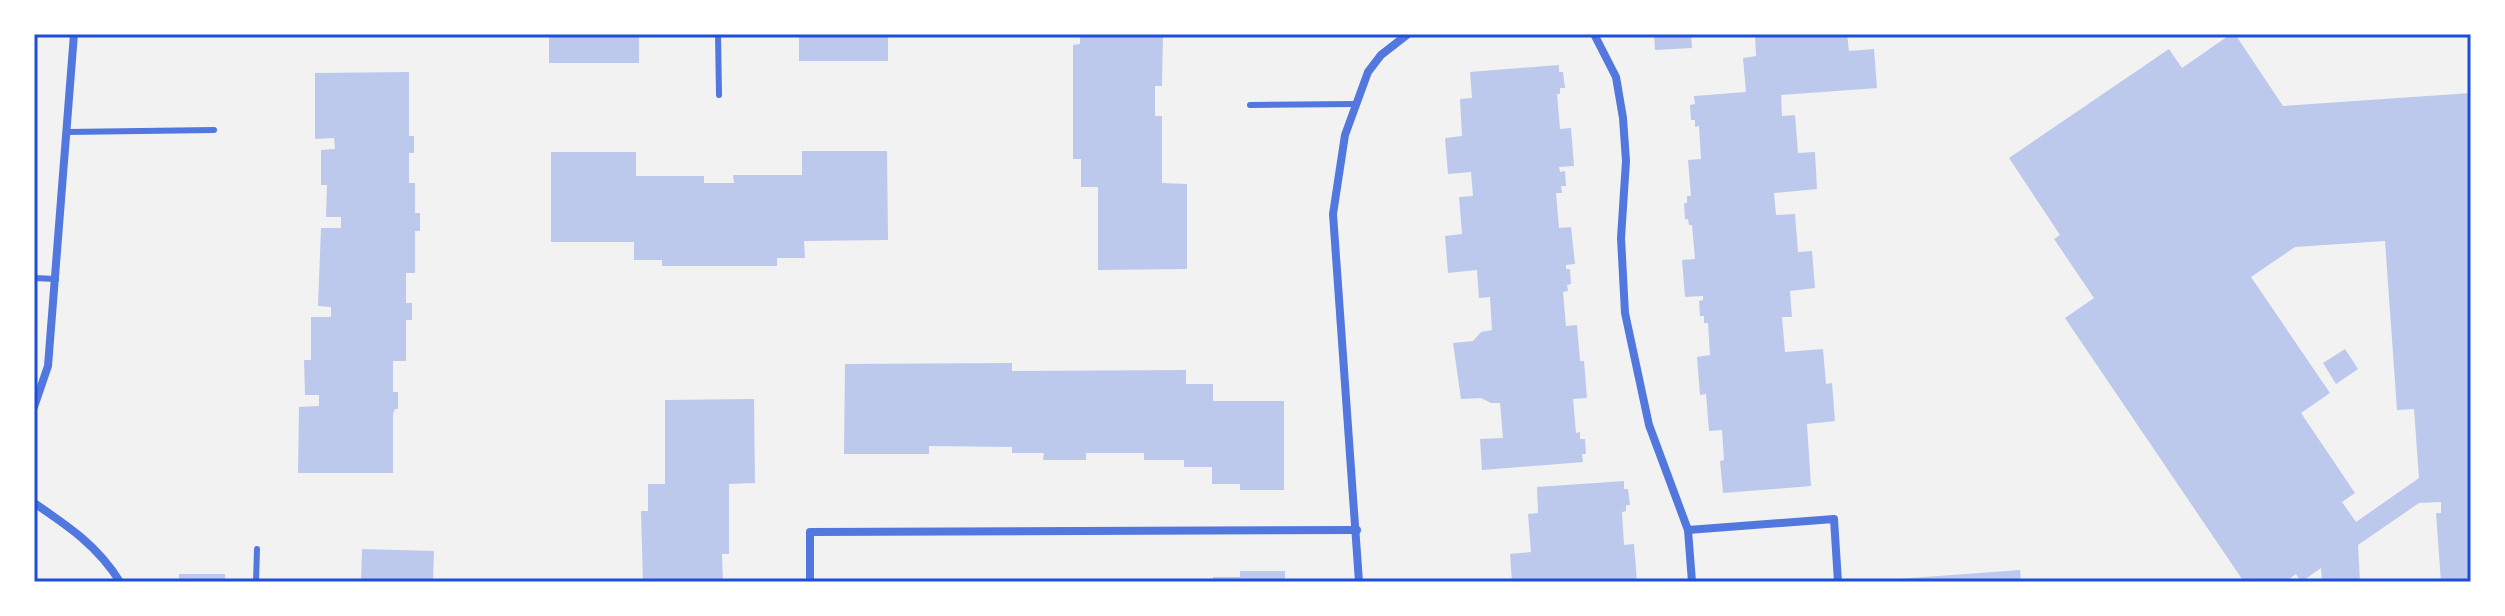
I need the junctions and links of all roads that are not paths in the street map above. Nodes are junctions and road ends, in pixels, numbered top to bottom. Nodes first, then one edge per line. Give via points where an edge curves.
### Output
1 (74, 34) edge
2 (718, 34) edge
3 (1408, 34) edge
4 (1594, 34) edge
5 (719, 95) dead end
6 (1355, 104) junction
7 (1250, 105) dead end
8 (214, 130) dead end
9 (67, 132) junction
10 (34, 278) edge
11 (56, 279) junction
12 (34, 407) edge
13 (34, 503) edge
14 (1357, 530) junction
15 (1688, 530) junction
16 (257, 549) dead end
17 (120, 582) edge
18 (256, 582) edge
19 (810, 582) edge
20 (1359, 582) edge
21 (1692, 582) edge
22 (1838, 582) edge

1 - 9 street
2 - 5 lane
3 - 6 street via 1368,72
4 - 15 street via 1616,77 1623,118 1625,313 1649,425
6 - 7 lane
6 - 14 street via 1333,214
8 - 9 lane
9 - 11 street
10 - 11 lane
11 - 12 street via 48,366
13 - 17 street via 80,534
14 - 19 street via 810,532
14 - 20 street
15 - 21 street
15 - 22 street via 1834,519
16 - 18 lane

